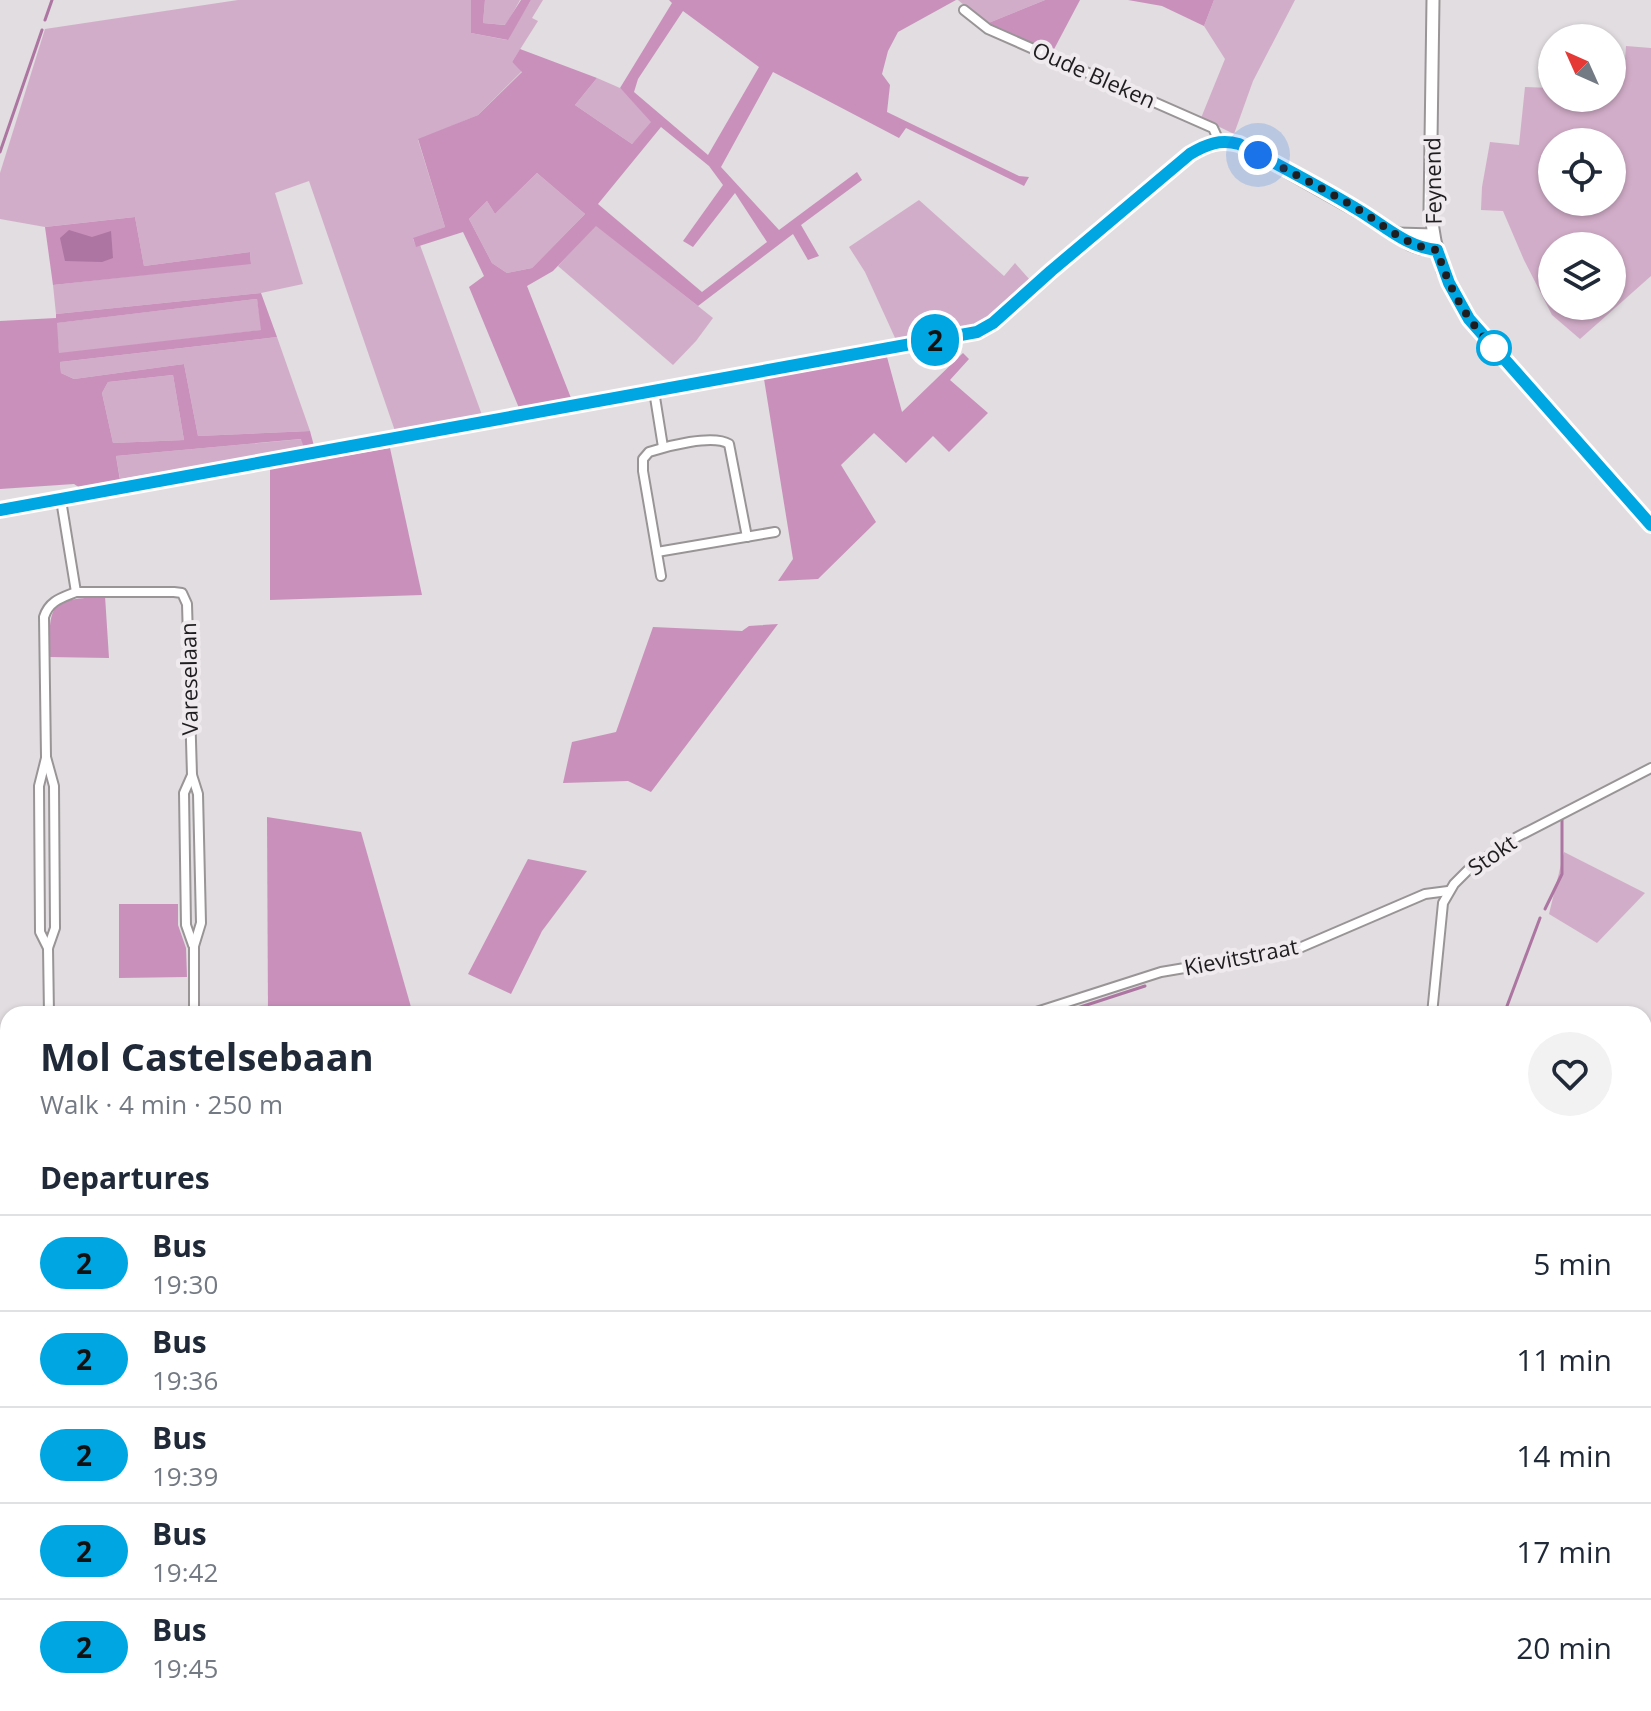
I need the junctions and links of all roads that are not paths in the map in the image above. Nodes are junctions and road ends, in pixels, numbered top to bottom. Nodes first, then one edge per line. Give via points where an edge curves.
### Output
1 (1433, 0) edge
2 (964, 10) dead end
3 (1219, 141) junction
4 (1398, 234) junction
5 (1433, 235) junction
6 (1437, 250) junction
7 (654, 391) junction
8 (663, 447) junction
9 (61, 500) junction
10 (0, 510) edge
11 (1651, 525) edge
12 (775, 532) dead end
13 (747, 537) junction
14 (657, 552) junction
15 (661, 576) dead end
16 (76, 592) junction
17 (46, 757) junction
18 (1651, 768) edge
19 (192, 775) junction
20 (1448, 891) junction
21 (194, 946) junction
22 (48, 948) junction
23 (49, 1006) edge
24 (194, 1006) edge
25 (1055, 1006) edge
26 (1433, 1006) edge

1 - 5 street, Feynend
2 - 3 street, Oude Bleken via 988,29 1213,128
3 - 4 street via 1239,144
3 - 7 street via 1190,154 1154,182 984,330
4 - 5 street
4 - 6 street via 1413,246
5 - 6 street, Feynend
6 - 11 street, Feynend via 1469,319
7 - 8 street
7 - 9 street
8 - 13 street via 711,440 729,444
8 - 14 street via 643,459
9 - 10 street
9 - 16 street
12 - 13 street
13 - 14 street
14 - 15 street
16 - 17 street via 47,607 44,617
16 - 19 street, Vareselaan via 182,593 187,604
17 - 22 street via 54,786 55,928
17 - 22 street via 39,786 40,932
18 - 20 street, Stokt via 1517,837 1469,869
19 - 21 street, Vareselaan via 198,794 201,923
19 - 21 street, Vareselaan via 184,793 186,925
20 - 25 street, Kievitstraat via 1425,894 1297,949 1161,972
20 - 26 street, Stokt
21 - 24 street, Vareselaan
22 - 23 street

